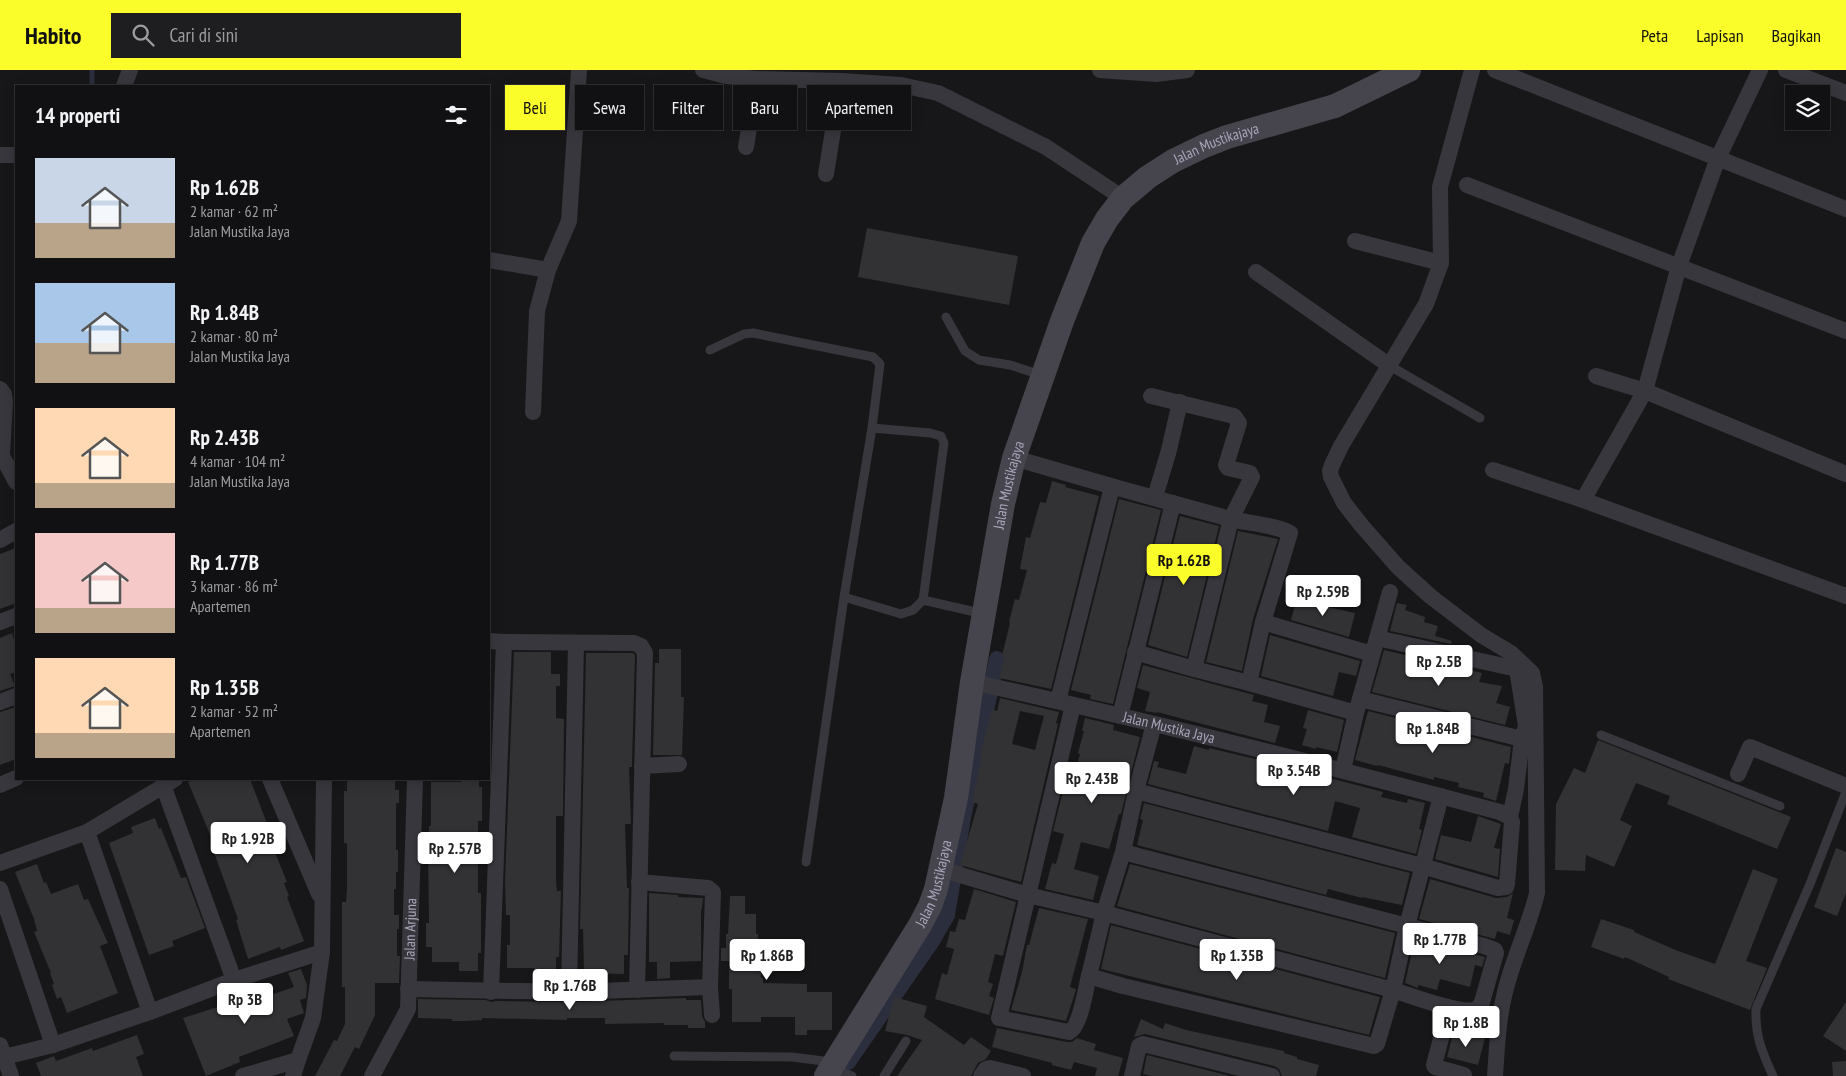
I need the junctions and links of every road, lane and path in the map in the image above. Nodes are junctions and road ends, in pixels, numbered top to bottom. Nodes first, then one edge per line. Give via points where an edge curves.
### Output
1 (130, 70) edge
2 (579, 70) edge
3 (703, 70) edge
4 (1100, 70) edge
5 (1187, 70) edge
6 (1408, 70) edge
7 (1472, 70) edge
8 (1495, 70) edge
9 (1760, 70) edge
10 (1786, 70) edge
11 (757, 79) junction
12 (841, 81) junction
13 (124, 85) edge
14 (1846, 93) edge
15 (746, 147) dead end
16 (0, 155) edge
17 (15, 155) edge
18 (1718, 158) junction
19 (826, 174) dead end
20 (1467, 185) dead end
21 (1123, 198) junction
22 (1846, 210) edge
23 (1355, 241) dead end
24 (490, 260) edge
25 (1441, 263) junction
26 (1680, 266) junction
27 (548, 270) junction
28 (1256, 272) dead end
29 (946, 317) dead end
30 (1846, 331) edge
31 (710, 350) dead end
32 (1390, 366) junction
33 (1042, 376) junction
34 (1596, 376) dead end
35 (0, 389) edge
36 (1645, 390) junction
37 (1151, 396) dead end
38 (1180, 402) junction
39 (533, 412) dead end
40 (1480, 418) dead end
41 (872, 428) junction
42 (1014, 458) junction
43 (9, 466) edge
44 (1493, 470) dead end
45 (1846, 474) edge
46 (1112, 487) junction
47 (1155, 497) junction
48 (1583, 500) junction
49 (1173, 503) junction
50 (1231, 519) junction
51 (15, 532) edge
52 (0, 540) edge
53 (1390, 592) dead end
54 (1846, 596) edge
55 (844, 597) junction
56 (923, 600) junction
57 (984, 614) junction
58 (15, 616) edge
59 (0, 622) edge
60 (1262, 622) junction
61 (1377, 638) junction
62 (496, 642) edge
63 (576, 644) junction
64 (1135, 652) junction
65 (1372, 654) junction
66 (1194, 669) junction
67 (972, 682) junction
68 (1249, 683) junction
69 (15, 696) edge
70 (0, 702) edge
71 (1065, 703) junction
72 (1358, 706) junction
73 (1120, 716) junction
74 (1154, 724) junction
75 (1601, 735) dead end
76 (1522, 740) junction
77 (679, 764) dead end
78 (642, 766) junction
79 (1343, 770) junction
80 (15, 778) edge
81 (270, 780) edge
82 (324, 780) edge
83 (415, 780) edge
84 (1735, 781) junction
85 (169, 782) edge
86 (0, 784) edge
87 (1846, 786) edge
88 (1136, 792) junction
89 (1846, 792) edge
90 (1441, 796) junction
91 (1780, 806) dead end
92 (1511, 820) junction
93 (1536, 821) junction
94 (87, 832) junction
95 (1123, 852) junction
96 (806, 862) dead end
97 (0, 863) edge
98 (1422, 866) junction
99 (940, 870) junction
100 (639, 882) junction
101 (0, 889) edge
102 (1028, 895) junction
103 (322, 901) junction
104 (1104, 913) junction
105 (1407, 926) junction
106 (322, 952) junction
107 (1089, 976) junction
108 (234, 980) junction
109 (710, 987) junction
110 (408, 989) junction
111 (637, 990) junction
112 (1393, 990) junction
113 (491, 992) junction
114 (569, 992) junction
115 (1449, 1008) junction
116 (150, 1012) junction
117 (712, 1015) dead end
118 (906, 1041) dead end
119 (53, 1045) junction
120 (1, 1053) edge
121 (674, 1056) dead end
122 (836, 1070) edge
123 (295, 1072) edge
124 (1464, 1075) edge
125 (11, 1076) edge
126 (243, 1076) edge
127 (372, 1076) edge
128 (884, 1076) edge
129 (981, 1076) edge
130 (1023, 1076) edge
131 (1132, 1076) edge
132 (1272, 1076) edge
133 (1495, 1076) edge
134 (1773, 1076) edge

1 - 13 street
2 - 27 street via 569,221
3 - 11 street
4 - 5 street via 1156,74
6 - 21 main road, Jalan Mustikajaya via 1335,106 1204,146 1173,161
7 - 25 street via 1440,187
8 - 18 street
9 - 18 street
10 - 14 street
11 - 12 street
11 - 15 street
12 - 19 street
12 - 21 street via 938,93 1046,147
16 - 17 street
18 - 22 street
18 - 26 street
20 - 26 street
21 - 33 main road, Jalan Mustikajaya via 1093,243
23 - 25 street
24 - 27 street
25 - 32 street via 1426,304
26 - 30 street
26 - 36 street
27 - 39 street via 537,311
28 - 32 street
29 - 33 lane via 965,351 978,360 1010,364
31 - 41 lane via 753,332 873,358 880,364
32 - 40 lane
32 - 93 street via 1334,458 1330,471 1333,484 1350,510 1398,567 1430,596 1481,635 1511,653 1532,672 1535,688
33 - 42 main road, Jalan Mustikajaya
34 - 36 street
35 - 43 street via 5,402
36 - 45 street
36 - 48 street
37 - 38 street
38 - 47 street
38 - 50 street via 1234,416 1239,423 1226,465 1250,473 1252,477
41 - 55 lane
41 - 56 lane via 930,433 941,436 944,443
42 - 46 street
42 - 57 main road, Jalan Mustikajaya
44 - 48 street
46 - 47 street
46 - 71 street
47 - 49 street
48 - 54 street
49 - 50 street
49 - 64 street
50 - 60 street via 1291,534
50 - 66 street
51 - 52 street
53 - 61 street
55 - 56 lane via 901,614 913,610
55 - 96 lane
56 - 57 lane
57 - 67 main road, Jalan Mustikajaya
58 - 59 street
60 - 65 street
60 - 68 street
61 - 65 street
61 - 76 street via 1517,669 1526,726
62 - 63 street
62 - 113 street
63 - 78 street via 634,643 645,653
63 - 114 street
64 - 66 street
64 - 73 street
65 - 72 street
66 - 68 street
67 - 71 street, Jalan Mustika Jaya
67 - 99 main road, Jalan Mustikajaya via 956,798
68 - 72 street
69 - 70 street
71 - 73 street, Jalan Mustika Jaya
71 - 102 street
72 - 76 street
72 - 79 street
73 - 74 street, Jalan Mustika Jaya
74 - 79 street, Jalan Mustika Jaya
74 - 88 street
75 - 84 lane
76 - 92 street
77 - 78 street
78 - 100 street
79 - 90 street, Jalan Mustika Jaya
80 - 86 street
81 - 103 street
82 - 103 street
83 - 110 street, Jalan Arjuna
84 - 87 street via 1750,747
84 - 91 lane
85 - 94 street
85 - 108 street
88 - 95 street
88 - 98 street
89 - 134 lane via 1756,1009 1758,1041
90 - 92 street, Jalan Mustika Jaya via 1500,812
90 - 98 street
92 - 93 street
92 - 98 street via 1507,884 1504,888
93 - 133 street via 1536,893 1505,991
94 - 97 street
94 - 116 street
95 - 104 street
95 - 105 street
98 - 105 street
99 - 102 street
99 - 122 main road, Jalan Mustikajaya via 930,906
100 - 109 street via 708,888 713,892
100 - 111 street
101 - 119 street
102 - 104 street
102 - 107 street via 999,1018 1069,1032 1075,1029 1078,1021
103 - 106 street
104 - 107 street
104 - 112 street
105 - 112 street
105 - 115 street via 1496,951 1480,1006 1470,1010
106 - 108 street
106 - 123 street via 313,1018
107 - 112 street via 1374,1046
108 - 116 street
109 - 111 street
109 - 117 street
110 - 113 street
110 - 127 street, Jalan Arjuna via 408,1009
111 - 114 street
112 - 115 street
113 - 114 street
115 - 124 street via 1434,1064
116 - 119 street
118 - 128 lane
119 - 120 street
120 - 125 street
121 - 122 lane via 792,1057
123 - 126 street
129 - 130 street via 990,1068
131 - 132 street via 1139,1046 1143,1044

